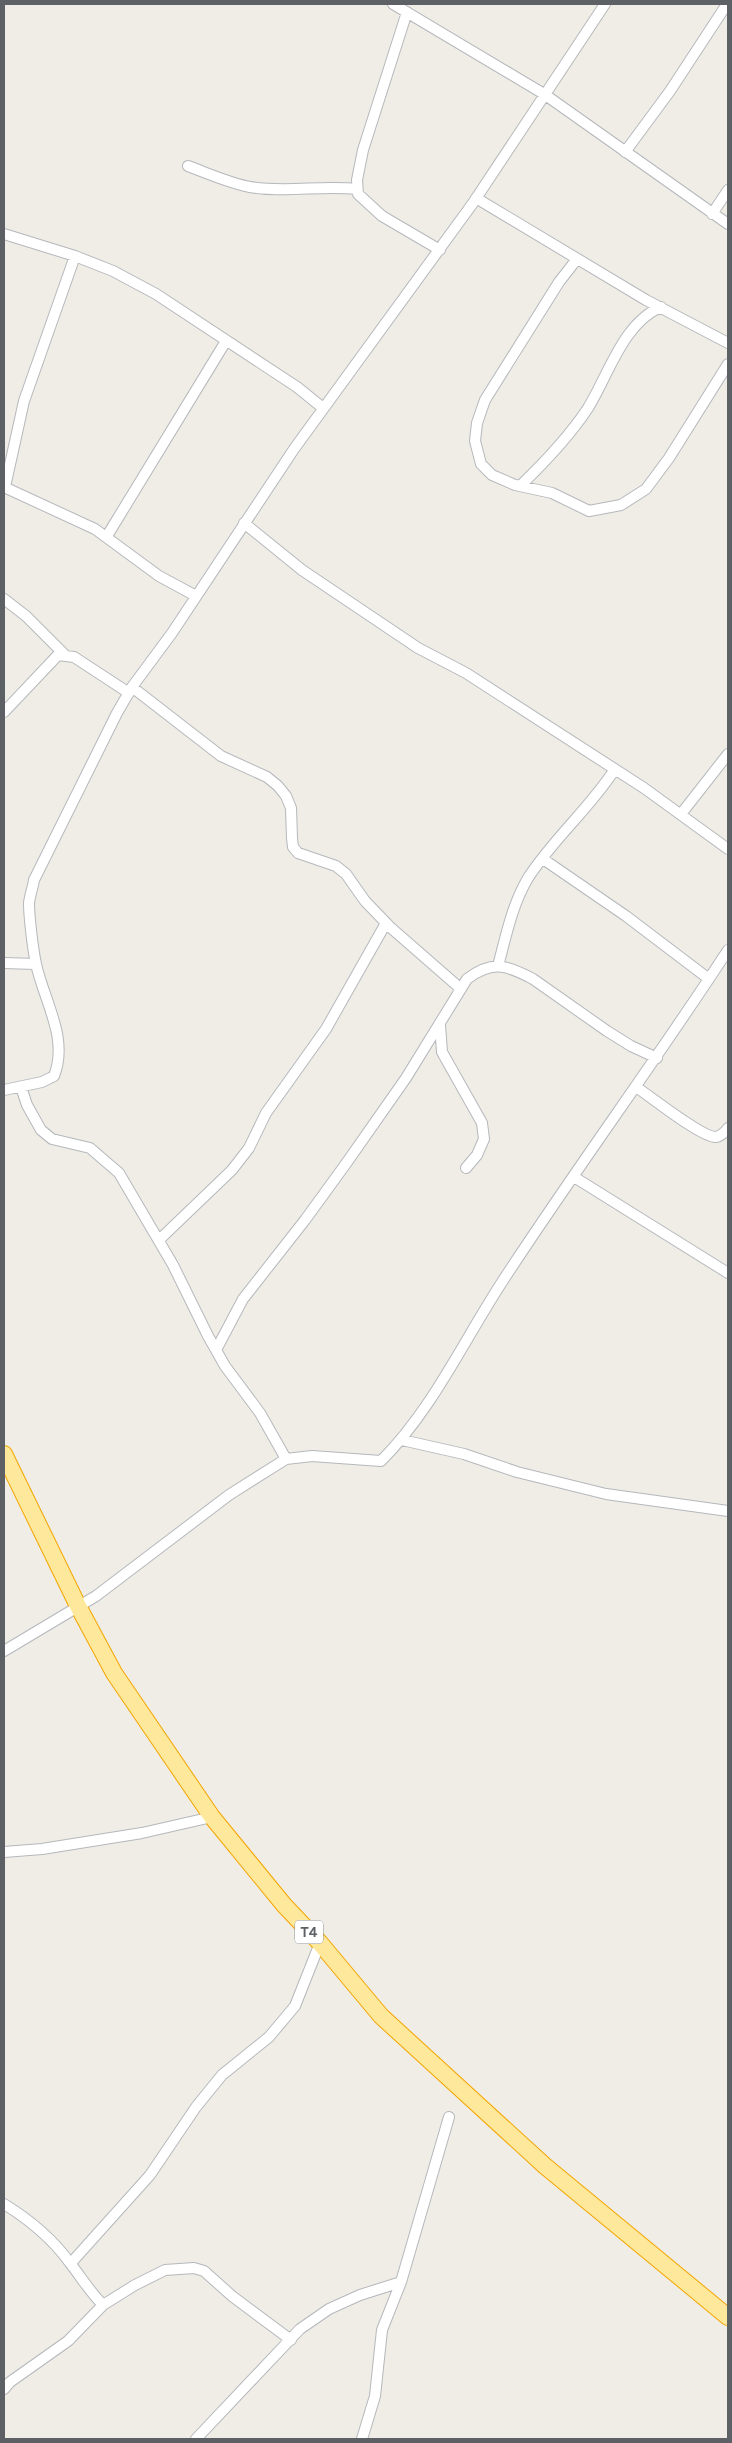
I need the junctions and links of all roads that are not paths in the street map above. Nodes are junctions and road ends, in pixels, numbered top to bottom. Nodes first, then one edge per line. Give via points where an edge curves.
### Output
1 (393, 4) edge
2 (605, 4) edge
3 (727, 4) edge
4 (407, 12) junction
5 (544, 94) junction
6 (626, 152) junction
7 (188, 166) dead end
8 (357, 189) junction
9 (728, 190) edge
10 (476, 198) junction
11 (712, 214) junction
12 (728, 224) edge
13 (4, 234) edge
14 (440, 250) junction
15 (75, 256) junction
16 (577, 258) junction
17 (661, 307) junction
18 (226, 341) junction
19 (728, 343) edge
20 (728, 364) edge
21 (323, 408) junction
22 (520, 486) junction
23 (4, 487) edge
24 (244, 523) junction
25 (107, 536) junction
26 (196, 596) junction
27 (4, 599) edge
28 (65, 655) junction
29 (130, 690) junction
30 (4, 712) edge
31 (728, 754) edge
32 (615, 769) junction
33 (681, 814) junction
34 (728, 849) edge
35 (543, 859) junction
36 (386, 923) junction
37 (728, 950) edge
38 (4, 963) edge
39 (36, 964) junction
40 (498, 966) junction
41 (710, 979) junction
42 (460, 989) junction
43 (440, 1025) junction
44 (657, 1058) junction
45 (22, 1087) junction
46 (636, 1087) junction
47 (4, 1090) edge
48 (728, 1128) edge
49 (466, 1168) dead end
50 (574, 1176) junction
51 (159, 1240) junction
52 (728, 1273) edge
53 (216, 1350) junction
54 (402, 1440) junction
55 (4, 1454) edge
56 (286, 1460) junction
57 (728, 1511) edge
58 (78, 1606) junction
59 (4, 1652) edge
60 (212, 1817) junction
61 (4, 1852) edge
62 (320, 1943) junction
63 (449, 2117) dead end
64 (4, 2205) edge
65 (70, 2263) junction
66 (401, 2282) junction
67 (103, 2305) junction
68 (728, 2317) edge
69 (291, 2340) junction
70 (4, 2389) edge
71 (196, 2439) edge
72 (362, 2439) edge

1 - 4 street
2 - 5 street
3 - 6 street via 670,92
4 - 5 street
4 - 8 street via 363,150
5 - 6 street
5 - 10 street
6 - 11 street
7 - 8 street via 249,187 333,186
8 - 14 street via 368,206
9 - 11 street
10 - 14 street
10 - 16 street
11 - 12 street
13 - 15 street
14 - 21 street
15 - 18 street via 113,271 156,294
15 - 23 street via 24,401
16 - 17 street
16 - 22 street via 484,400 477,423 475,441 481,464 492,475
17 - 19 street
17 - 22 street via 638,321 588,408 555,452
18 - 21 street
18 - 25 street
20 - 22 street via 646,489 621,505 589,511 552,493
21 - 24 street
23 - 25 street
24 - 26 street
24 - 32 street via 302,570 418,648 466,673
25 - 26 street via 159,576
26 - 29 street
27 - 28 street
28 - 29 street via 74,657
28 - 30 street via 58,655 52,660
29 - 36 street via 221,756 267,777 278,786 291,808 293,847 298,853 336,866 346,874
29 - 39 street via 34,880 29,902
31 - 33 street
32 - 33 street
32 - 35 street via 602,790
33 - 34 street
35 - 40 street via 528,879 510,917
35 - 41 street
36 - 42 street
36 - 51 street via 326,1029 266,1112 249,1148 232,1170
37 - 41 street
38 - 39 street
39 - 45 street via 57,1030 59,1064 54,1076
40 - 42 street via 482,968
40 - 44 street via 516,970 533,979 615,1036
41 - 44 street
42 - 43 street
43 - 49 street via 442,1052 482,1123 484,1139
43 - 53 street via 346,1165 243,1299
44 - 46 street
45 - 47 street
45 - 51 street via 27,1105 41,1130 52,1139 90,1148 119,1173
46 - 48 street via 701,1132 714,1137 722,1135
46 - 50 street
50 - 52 street
50 - 54 street via 501,1283
51 - 53 street
53 - 56 street via 260,1413
54 - 56 street via 380,1461 312,1456
54 - 57 street via 606,1494
55 - 58 highway, T4
56 - 58 street via 229,1494 115,1582
58 - 59 street
58 - 60 highway, T4 via 114,1673
60 - 61 street via 142,1833
60 - 62 highway, T4 via 284,1905
62 - 65 street via 295,2006 269,2037 222,2075 150,2175
62 - 68 highway, T4 via 381,2016 545,2166
63 - 66 street
64 - 65 street via 32,2222
65 - 67 street via 88,2290
66 - 69 street via 329,2309 300,2329
66 - 72 street via 382,2330 375,2396
67 - 69 street via 165,2270 194,2268 204,2271
67 - 70 street via 68,2341
69 - 71 street

